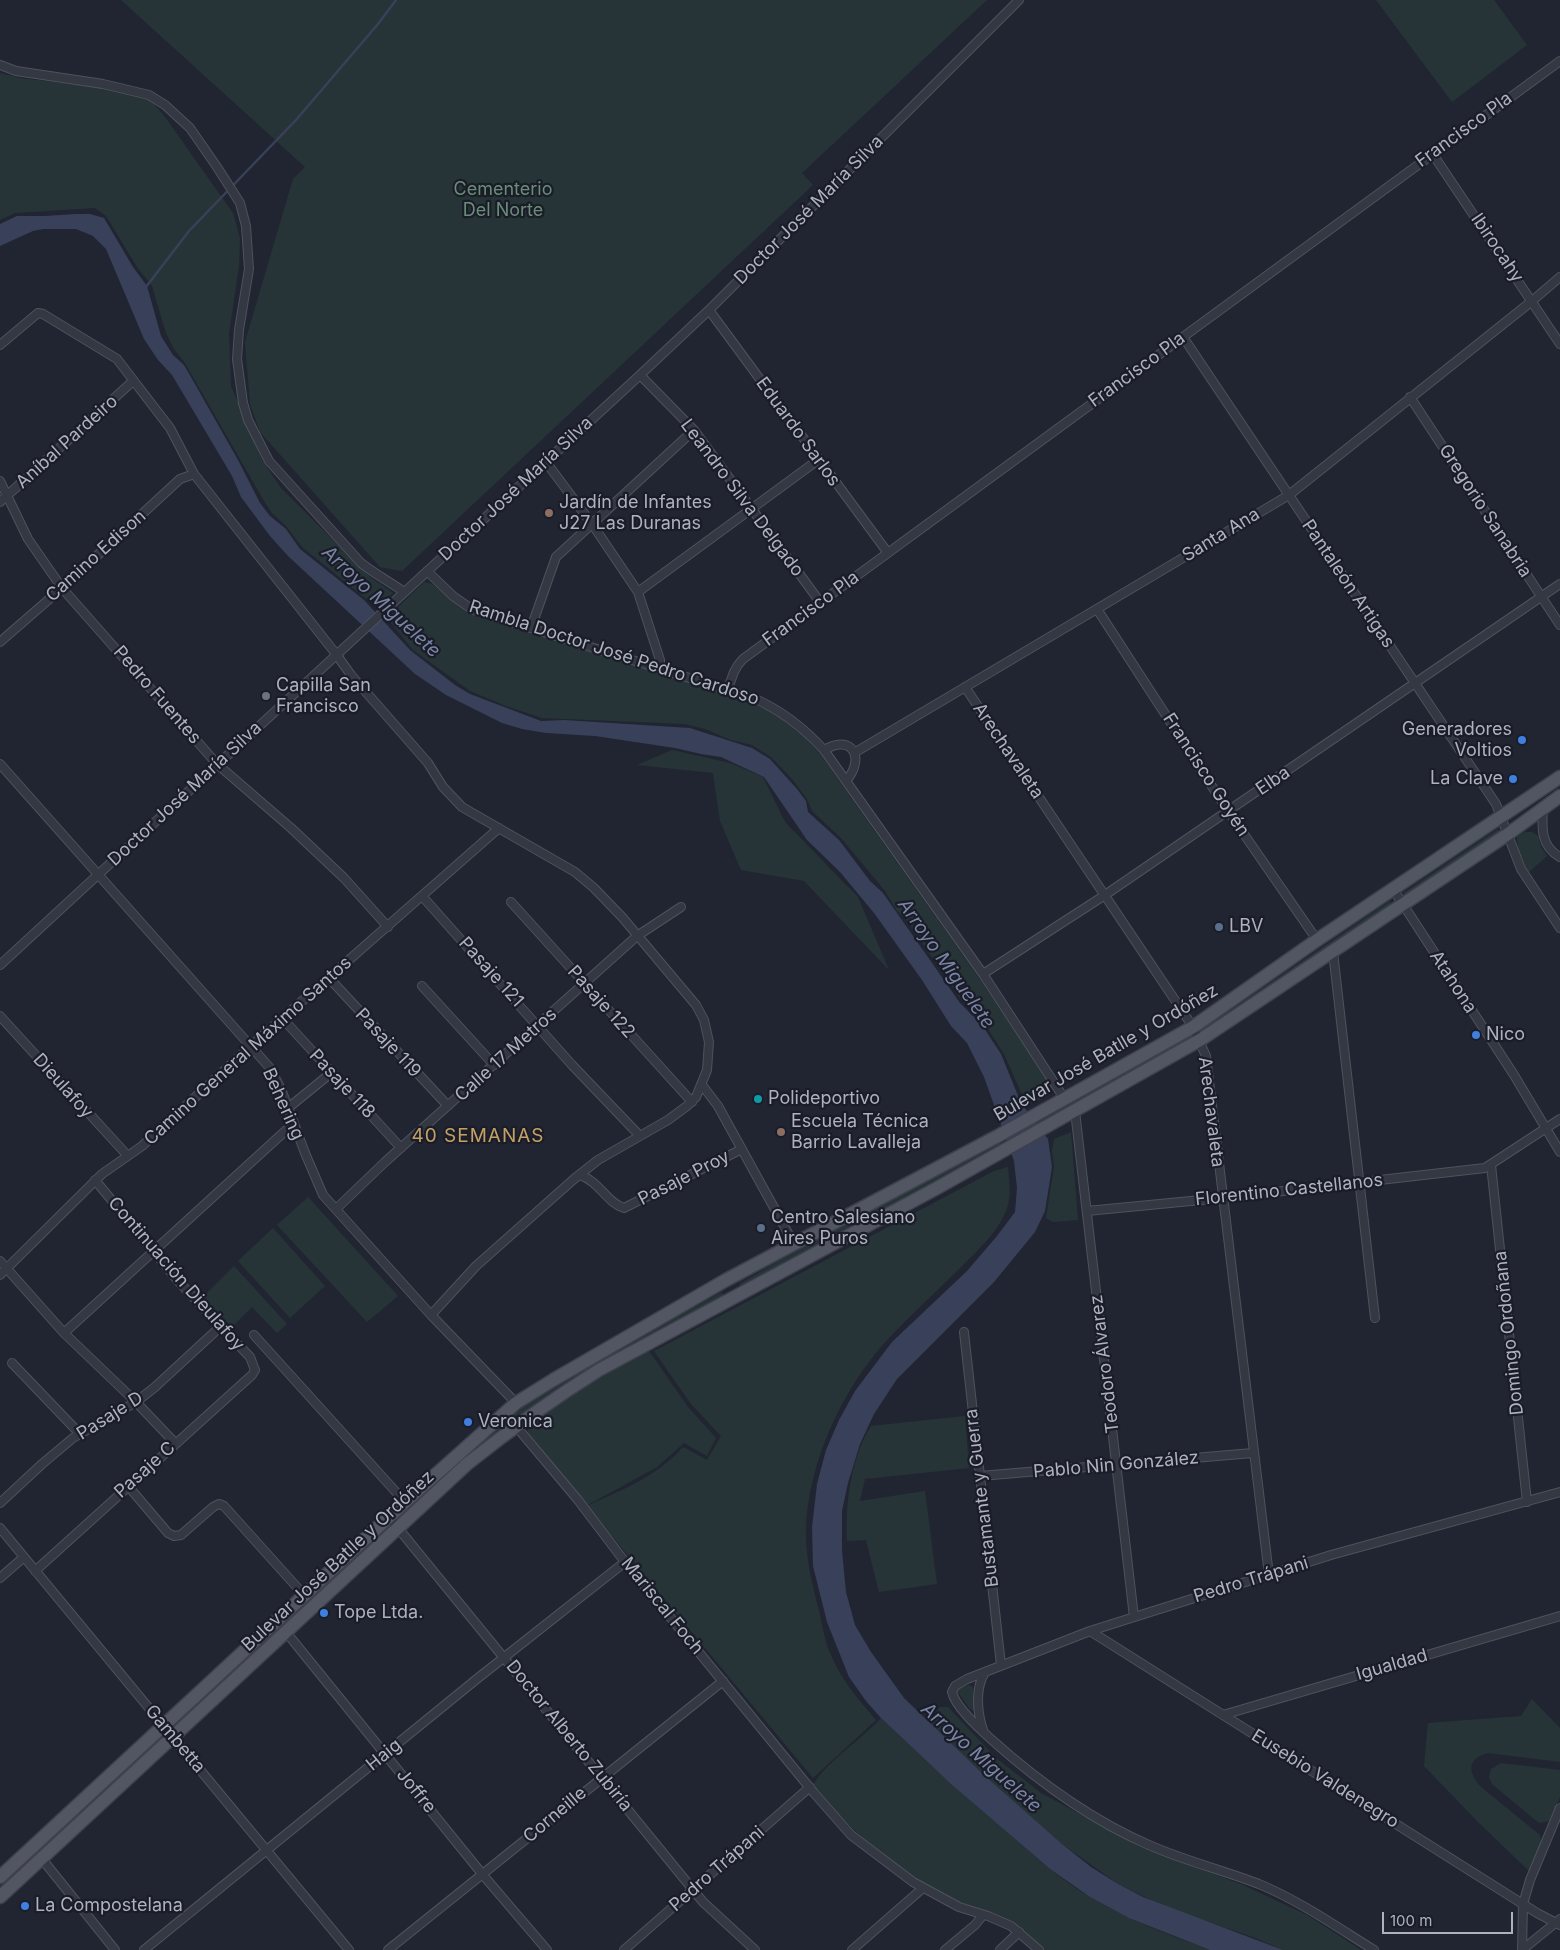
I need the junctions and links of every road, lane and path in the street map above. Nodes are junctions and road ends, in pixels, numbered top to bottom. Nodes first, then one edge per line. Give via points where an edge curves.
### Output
1 (1019, 0) edge
2 (1560, 61) edge
3 (0, 65) edge
4 (1432, 153) junction
5 (1560, 277) edge
6 (1532, 301) junction
7 (709, 310) junction
8 (1182, 337) junction
9 (1560, 344) edge
10 (0, 345) edge
11 (640, 375) junction
12 (133, 381) junction
13 (1410, 397) junction
14 (694, 430) junction
15 (818, 460) junction
16 (546, 462) junction
17 (194, 474) junction
18 (0, 481) edge
19 (1289, 495) junction
20 (7, 496) junction
21 (0, 502) edge
22 (753, 508) junction
23 (592, 524) junction
24 (888, 553) junction
25 (427, 571) junction
26 (1560, 584) edge
27 (62, 588) junction
28 (404, 592) junction
29 (638, 592) junction
30 (1541, 597) junction
31 (820, 602) junction
32 (1097, 609) junction
33 (1560, 625) edge
34 (531, 628) junction
35 (0, 642) edge
36 (336, 654) junction
37 (660, 667) junction
38 (1415, 684) junction
39 (965, 687) junction
40 (728, 690) junction
41 (824, 750) junction
42 (854, 753) junction
43 (0, 764) edge
44 (218, 764) junction
45 (1560, 777) edge
46 (846, 781) junction
47 (1560, 796) edge
48 (1543, 808) junction
49 (1228, 811) junction
50 (1501, 817) junction
51 (499, 828) junction
52 (1508, 834) junction
53 (1560, 857) edge
54 (99, 874) junction
55 (1393, 889) junction
56 (1105, 895) junction
57 (422, 896) junction
58 (510, 902) dead end
59 (1403, 904) junction
60 (681, 907) dead end
61 (388, 927) junction
62 (1560, 928) edge
63 (637, 936) junction
64 (1317, 940) junction
65 (1333, 952) junction
66 (0, 965) edge
67 (983, 974) junction
68 (329, 978) junction
69 (584, 984) junction
70 (422, 986) dead end
71 (0, 1016) edge
72 (282, 1019) junction
73 (538, 1025) junction
74 (1193, 1027) junction
75 (1200, 1040) junction
76 (251, 1046) junction
77 (494, 1065) junction
78 (330, 1073) junction
79 (702, 1085) junction
80 (1064, 1098) junction
81 (692, 1102) junction
82 (448, 1106) junction
83 (288, 1108) junction
84 (1075, 1111) junction
85 (1560, 1119) edge
86 (294, 1123) junction
87 (1545, 1129) junction
88 (640, 1136) junction
89 (402, 1148) junction
90 (742, 1149) junction
91 (1560, 1152) edge
92 (127, 1156) junction
93 (594, 1164) junction
94 (1491, 1165) junction
95 (580, 1175) junction
96 (95, 1180) junction
97 (596, 1183) junction
98 (1359, 1183) junction
99 (1222, 1198) junction
100 (336, 1209) junction
101 (1087, 1211) junction
102 (794, 1244) junction
103 (153, 1251) junction
104 (0, 1260) edge
105 (7, 1268) junction
106 (0, 1275) edge
107 (726, 1280) junction
108 (734, 1297) junction
109 (431, 1315) junction
110 (1374, 1318) dead end
111 (220, 1327) junction
112 (964, 1332) dead end
113 (64, 1333) junction
114 (254, 1335) dead end
115 (12, 1363) dead end
116 (255, 1370) joint
117 (136, 1402) junction
118 (516, 1404) junction
119 (515, 1425) junction
120 (80, 1434) junction
121 (175, 1443) junction
122 (1253, 1453) junction
123 (1116, 1464) junction
124 (980, 1476) junction
125 (128, 1486) junction
126 (1560, 1492) edge
127 (405, 1502) junction
128 (1527, 1502) junction
129 (0, 1503) edge
130 (389, 1517) junction
131 (0, 1528) edge
132 (399, 1528) junction
133 (24, 1557) junction
134 (625, 1562) junction
135 (35, 1571) junction
136 (1269, 1575) junction
137 (0, 1578) edge
138 (304, 1595) junction
139 (1560, 1616) edge
140 (1134, 1617) junction
141 (1090, 1631) junction
142 (286, 1632) junction
143 (505, 1657) junction
144 (1001, 1665) junction
145 (985, 1672) junction
146 (723, 1681) junction
147 (1223, 1715) junction
148 (164, 1726) junction
149 (984, 1732) junction
150 (174, 1737) junction
151 (386, 1754) junction
152 (602, 1776) junction
153 (810, 1787) junction
154 (1560, 1808) edge
155 (267, 1850) junction
156 (42, 1859) junction
157 (483, 1875) junction
158 (0, 1877) edge
159 (923, 1888) junction
160 (693, 1890) junction
161 (0, 1897) edge
162 (1523, 1904) junction
163 (983, 1914) junction
164 (1558, 1922) edge
165 (1019, 1932) junction
166 (115, 1950) edge
167 (144, 1950) edge
168 (349, 1950) edge
169 (388, 1950) edge
170 (547, 1950) edge
171 (624, 1950) edge
172 (755, 1950) edge
173 (852, 1950) edge
174 (946, 1950) edge
175 (1000, 1950) edge
176 (1039, 1950) edge
177 (1374, 1950) edge
178 (1522, 1950) edge

1 - 7 street, Doctor José María Silva
2 - 4 street, Francisco Pla
3 - 28 street via 16,71 103,84 149,95 190,128 240,203 248,242 249,269 237,359 248,420 269,462 361,563
4 - 6 street, Ibirocahy
4 - 8 street, Francisco Pla
5 - 6 street, Santa Ana
6 - 9 street, Ibirocahy
6 - 13 street, Santa Ana
7 - 11 street, Doctor José María Silva
7 - 15 street, Eduardo Sarlos
8 - 19 street, Pantaleón Artigas
8 - 24 street, Francisco Pla
10 - 12 street via 38,313 43,314 108,352
11 - 14 street, Leandro Silva Delgado
11 - 16 street, Doctor José María Silva
12 - 17 street via 170,428
12 - 20 street, Aníbal Pardeiro
13 - 19 street, Santa Ana
13 - 30 street, Gregorio Sanabria
14 - 22 street, Leandro Silva Delgado
14 - 23 street
15 - 22 street
15 - 24 street, Eduardo Sarlos
16 - 23 street
16 - 25 street, Doctor José María Silva
17 - 27 street, Camino Edison via 180,479
17 - 36 street
18 - 20 street, Pedro Fuentes
19 - 32 street, Santa Ana
19 - 38 street, Pantaleón Artigas
20 - 21 street, Aníbal Pardeiro
20 - 27 street, Pedro Fuentes via 33,549
22 - 29 street
22 - 31 street, Leandro Silva Delgado
23 - 29 street
23 - 34 street via 556,557
24 - 31 street, Francisco Pla
25 - 28 street, Doctor José María Silva
25 - 34 street, Rambla Doctor José Pedro Cardoso via 462,604
26 - 30 street, Elba
27 - 35 street, Camino Edison
27 - 44 street, Pedro Fuentes
28 - 36 street, Doctor José María Silva
29 - 37 street
30 - 33 street, Gregorio Sanabria
30 - 38 street, Elba
31 - 40 street, Francisco Pla via 743,658 732,674
32 - 39 street, Santa Ana
32 - 49 street, Francisco Goyén
34 - 37 street, Rambla Doctor José Pedro Cardoso
36 - 44 street, Doctor José María Silva
36 - 51 street via 428,763 443,787 462,807
37 - 40 street, Rambla Doctor José Pedro Cardoso
38 - 49 street, Elba
38 - 50 street, Pantaleón Artigas via 1496,804
39 - 42 street, Santa Ana
39 - 56 street, Arechavaleta
40 - 41 street, Rambla Doctor José Pedro Cardoso via 782,713
41 - 42 street via 844,744
41 - 46 street, Rambla Doctor José Pedro Cardoso
42 - 46 street via 856,766
43 - 54 street, Behering
44 - 54 street, Doctor José María Silva
44 - 61 street, Pedro Fuentes via 331,865
45 - 50 main road, Bulevar José Batlle y Ordóñez
46 - 67 street, Rambla Doctor José Pedro Cardoso
47 - 48 main road, Bulevar José Batlle y Ordóñez
48 - 52 main road, Bulevar José Batlle y Ordóñez
48 - 53 street via 1545,842
49 - 56 street, Elba
49 - 64 street, Francisco Goyén
50 - 52 street, Pantaleón Artigas
50 - 55 main road, Bulevar José Batlle y Ordóñez
51 - 57 street, Camino General Máximo Santos
51 - 63 street via 575,872 594,888
52 - 59 main road, Bulevar José Batlle y Ordóñez
52 - 62 street, Pantaleón Artigas via 1525,876
54 - 66 street, Doctor José María Silva
54 - 76 street, Behering
55 - 59 street, Atahona
55 - 64 main road, Bulevar José Batlle y Ordóñez
56 - 67 street, Elba
56 - 74 street, Arechavaleta
57 - 61 street, Camino General Máximo Santos
57 - 73 street, Pasaje 121
58 - 69 street, Pasaje 122
59 - 65 main road, Bulevar José Batlle y Ordóñez
59 - 87 street, Atahona via 1514,1075
60 - 63 street, Calle 17 Metros
61 - 68 street, Camino General Máximo Santos
63 - 69 street, Calle 17 Metros
63 - 79 street via 691,998 704,1020 709,1057
64 - 74 main road, Bulevar José Batlle y Ordóñez
65 - 75 main road, Bulevar José Batlle y Ordóñez
65 - 98 street
67 - 80 street, Rambla Doctor José Pedro Cardoso
68 - 72 street, Camino General Máximo Santos
68 - 82 street, Pasaje 119
69 - 73 street, Calle 17 Metros
69 - 81 street, Pasaje 122
70 - 77 street
71 - 92 street, Dieulafoy
72 - 76 street, Camino General Máximo Santos
72 - 78 street, Pasaje 118
73 - 77 street, Calle 17 Metros
73 - 88 street, Pasaje 121
74 - 75 street, Arechavaleta
74 - 80 main road, Bulevar José Batlle y Ordóñez
75 - 84 main road, Bulevar José Batlle y Ordóñez
75 - 99 street, Arechavaleta via 1206,1056
76 - 83 street, Behering via 270,1068
76 - 92 street, Camino General Máximo Santos
77 - 82 street, Calle 17 Metros
78 - 83 street
78 - 89 street, Pasaje 118
79 - 81 street
79 - 90 street
80 - 102 main road, Bulevar José Batlle y Ordóñez
81 - 88 street
82 - 89 street, Calle 17 Metros
83 - 86 street, Behering
84 - 101 street, Teodoro Álvarez
84 - 108 main road, Bulevar José Batlle y Ordóñez
85 - 87 street
86 - 100 street, Behering via 323,1195
86 - 103 street
87 - 91 street, Atahona
87 - 94 street
88 - 93 street
89 - 100 street, Calle 17 Metros
90 - 97 street, Pasaje Proy via 624,1208 614,1203
90 - 102 street
92 - 96 street, Camino General Máximo Santos
93 - 95 street
93 - 97 street
94 - 98 street, Florentino Castellanos
94 - 128 street, Domingo Ordoñana
95 - 97 street, Pasaje Proy
95 - 109 street via 476,1266
96 - 103 street, Continuación Dieulafoy
96 - 105 street, Camino General Máximo Santos
98 - 99 street, Florentino Castellanos
98 - 110 street
99 - 101 street, Florentino Castellanos
99 - 122 street, Arechavaleta
100 - 109 street, Behering
101 - 123 street, Teodoro Álvarez
102 - 107 main road, Bulevar José Batlle y Ordóñez
103 - 111 street, Continuación Dieulafoy
103 - 113 street
104 - 105 street
105 - 106 street, Camino General Máximo Santos
105 - 113 street
107 - 108 street
107 - 118 main road, Bulevar José Batlle y Ordóñez
108 - 119 main road, Bulevar José Batlle y Ordóñez via 599,1370
109 - 118 street, Behering
111 - 116 street, Continuación Dieulafoy via 250,1357
111 - 117 street, Pasaje D
112 - 124 street, Bustamante y Guerra
113 - 117 street
114 - 127 street
115 - 120 street
116 - 121 street, Pasaje C
117 - 120 street, Pasaje D
117 - 121 street
118 - 127 main road, Bulevar José Batlle y Ordóñez
119 - 132 main road, Bulevar José Batlle y Ordóñez via 467,1464
119 - 134 street, Mariscal Foch
120 - 129 street, Pasaje D
121 - 125 street, Pasaje C
122 - 123 street, Pablo Nin González
122 - 136 street, Arechavaleta
123 - 124 street, Pablo Nin González
123 - 140 street, Teodoro Álvarez
124 - 144 street, Bustamante y Guerra
125 - 135 street, Pasaje C
125 - 138 street via 174,1536 182,1535 213,1507 224,1506
126 - 128 street, Pedro Trápani
127 - 130 main road, Bulevar José Batlle y Ordóñez
128 - 136 street, Pedro Trápani
130 - 132 street, Doctor Alberto Zubiría
130 - 138 main road, Bulevar José Batlle y Ordóñez
131 - 133 street, Gambetta
132 - 142 main road, Bulevar José Batlle y Ordóñez
132 - 143 street, Doctor Alberto Zubiría
133 - 135 street, Gambetta
133 - 137 street
134 - 143 street, Haig
134 - 146 street, Mariscal Foch
135 - 148 street, Gambetta
136 - 140 street, Pedro Trápani
138 - 148 main road, Bulevar José Batlle y Ordóñez
139 - 147 street, Igualdad
140 - 141 street, Pedro Trápani
141 - 144 street, Pedro Trápani
141 - 147 street, Eusebio Valdenegro
142 - 150 main road, Bulevar José Batlle y Ordóñez
142 - 151 street, Joffre
143 - 151 street, Haig
143 - 152 street, Doctor Alberto Zubiría
144 - 145 street, Pedro Trápani
145 - 149 street via 978,1686
145 - 149 street, Pedro Trápani via 960,1682 952,1692 955,1701
146 - 152 street, Corneille
146 - 153 street, Mariscal Foch
147 - 162 street, Eusebio Valdenegro
148 - 150 street, Gambetta
148 - 158 main road, Bulevar José Batlle y Ordóñez
149 - 177 street via 1050,1788 1098,1819 1165,1852 1260,1885 1306,1908
150 - 155 street, Gambetta
150 - 156 main road, Bulevar José Batlle y Ordóñez
151 - 155 street, Haig
151 - 157 street, Joffre
152 - 157 street, Corneille
152 - 160 street, Doctor Alberto Zubiría
153 - 159 street, Mariscal Foch via 851,1835
153 - 160 street, Pedro Trápani
154 - 162 street
155 - 167 street, Haig
155 - 168 street, Gambetta
156 - 161 main road, Bulevar José Batlle y Ordóñez
156 - 166 street
157 - 169 street, Corneille
157 - 170 street, Joffre
159 - 163 street, Mariscal Foch via 959,1907
159 - 173 street
160 - 171 street, Pedro Trápani
160 - 172 street, Doctor Alberto Zubiría
162 - 164 street, Eusebio Valdenegro
162 - 178 street
163 - 165 street, Mariscal Foch
163 - 174 street
164 - 178 street
165 - 175 street
165 - 176 street, Mariscal Foch

